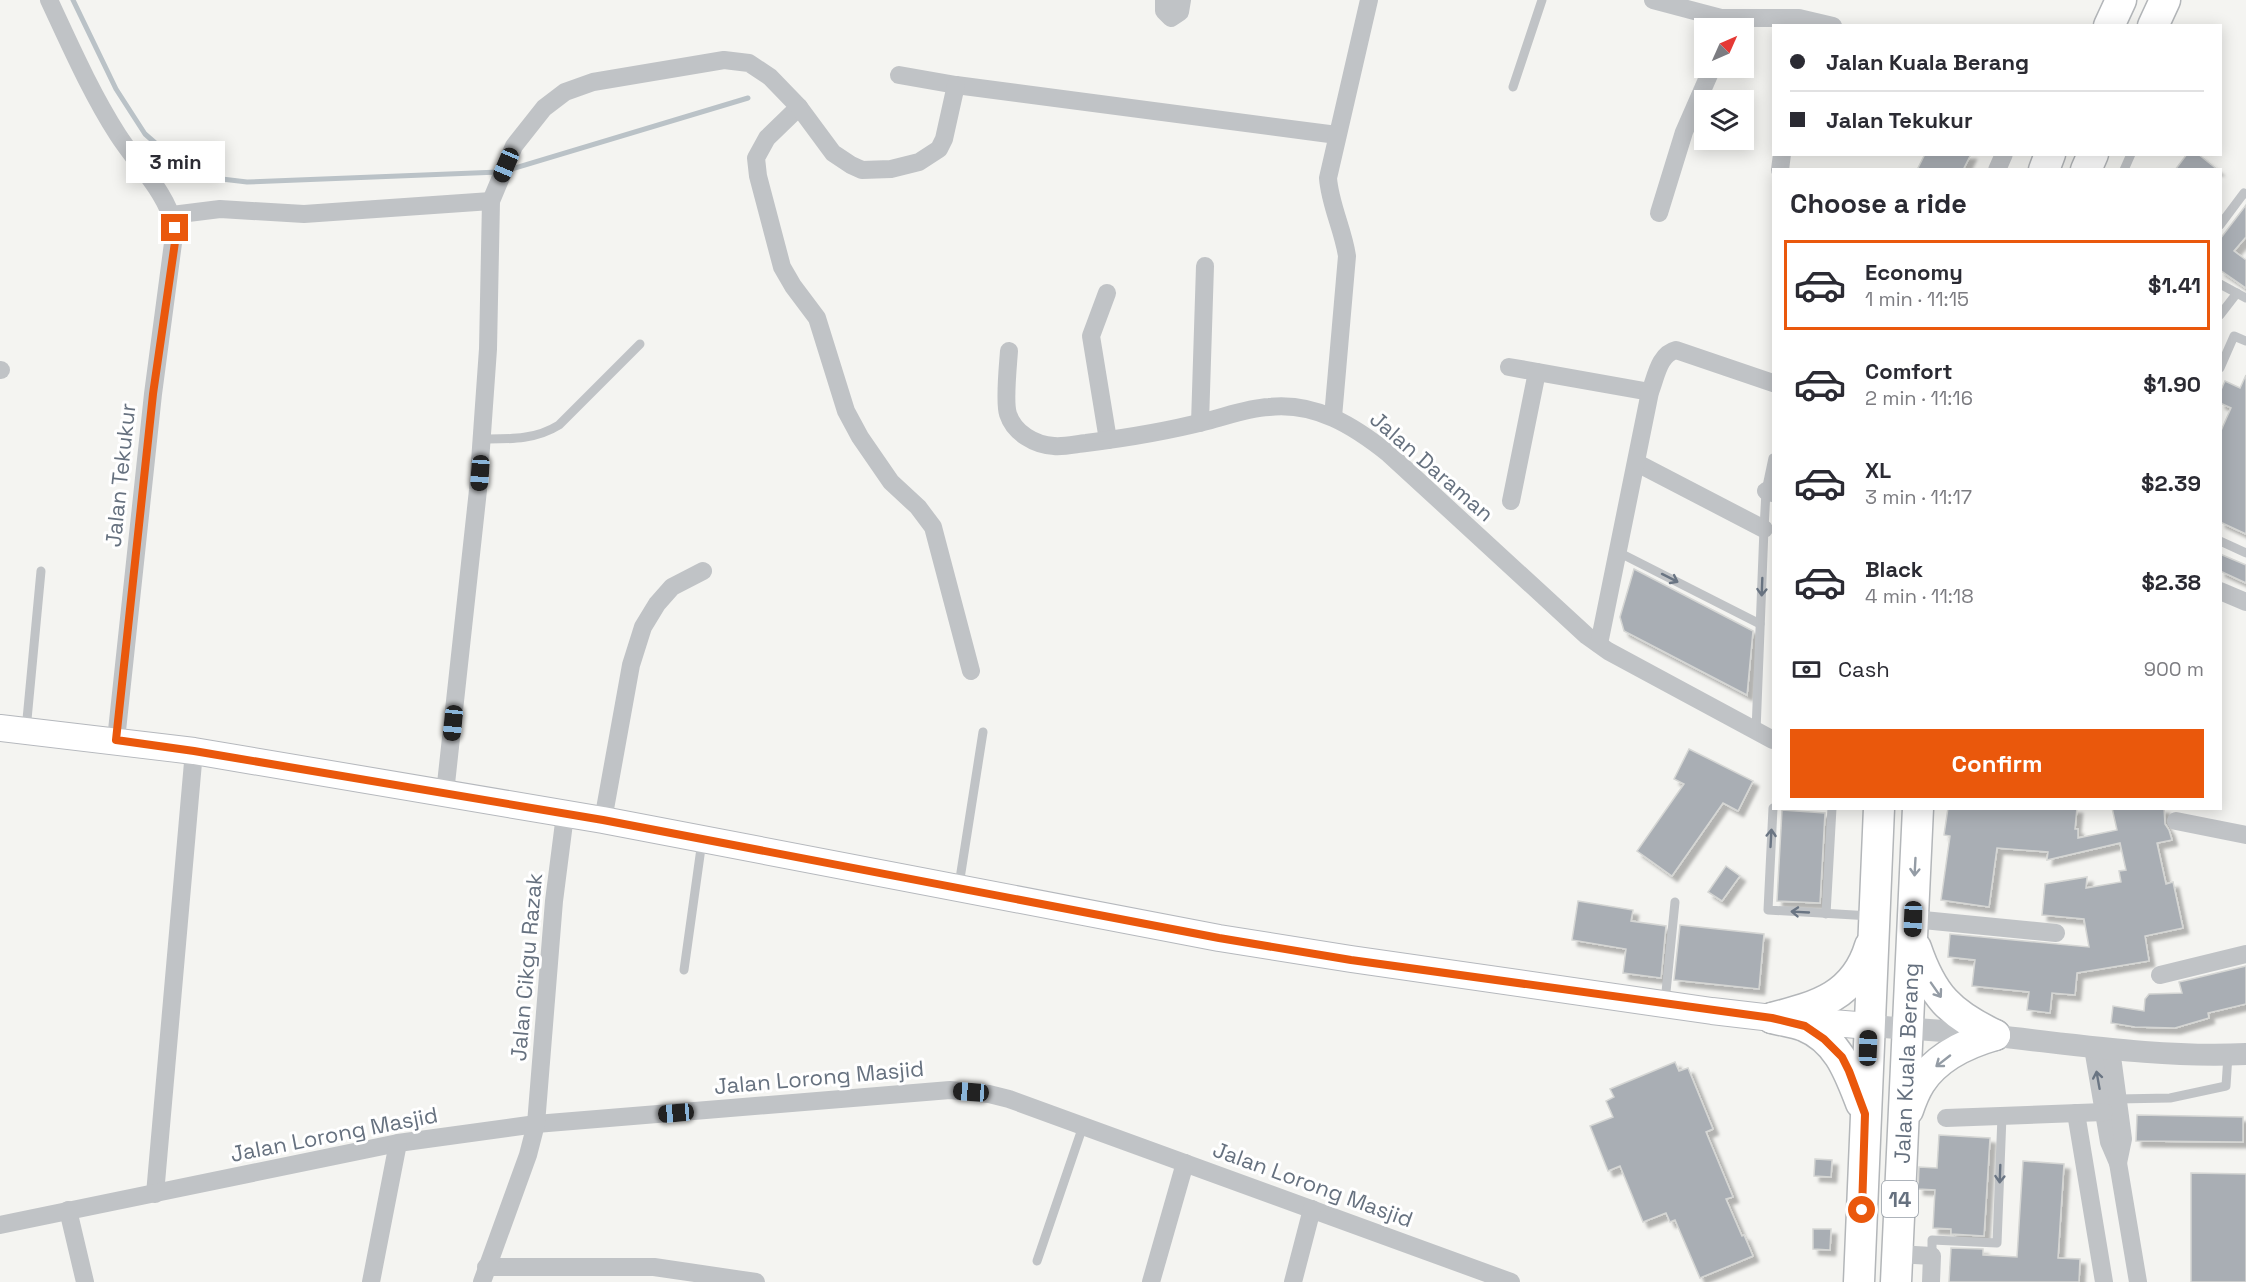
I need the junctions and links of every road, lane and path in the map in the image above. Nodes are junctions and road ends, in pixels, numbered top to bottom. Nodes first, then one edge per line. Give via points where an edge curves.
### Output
1 (49, 0) edge
2 (1164, 0) edge
3 (1182, 0) edge
4 (1369, 0) edge
5 (1542, 0) edge
6 (1653, 0) edge
7 (2121, 0) edge
8 (2165, 0) edge
9 (1705, 18) edge
10 (1799, 22) edge
11 (1754, 23) edge
12 (1816, 24) edge
13 (2110, 24) edge
14 (2154, 24) edge
15 (899, 75) dead end
16 (1708, 78) edge
17 (956, 85) junction
18 (1513, 87) dead end
19 (799, 107) junction
20 (1337, 135) junction
21 (2246, 194) edge
22 (491, 201) junction
23 (1659, 213) dead end
24 (172, 215) junction
25 (2222, 222) edge
26 (1205, 266) dead end
27 (2222, 285) edge
28 (1107, 293) dead end
29 (2237, 293) junction
30 (2246, 298) edge
31 (2222, 312) edge
32 (2246, 341) edge
33 (640, 344) dead end
34 (1009, 351) dead end
35 (2222, 363) edge
36 (1509, 366) dead end
37 (1537, 372) junction
38 (1772, 383) edge
39 (1650, 392) junction
40 (1333, 417) junction
41 (1200, 423) junction
42 (482, 439) junction
43 (1108, 440) junction
44 (1637, 463) junction
45 (1772, 469) edge
46 (1770, 492) edge
47 (1511, 501) dead end
48 (1764, 529) junction
49 (2222, 542) edge
50 (1618, 552) junction
51 (2246, 553) edge
52 (41, 571) dead end
53 (703, 571) dead end
54 (2222, 592) edge
55 (2246, 602) edge
56 (1760, 624) junction
57 (1599, 644) junction
58 (971, 671) dead end
59 (0, 728) edge
60 (26, 730) junction
61 (1756, 731) junction
62 (983, 732) dead end
63 (1772, 739) edge
64 (116, 740) junction
65 (194, 751) junction
66 (445, 793) junction
67 (1773, 810) edge
68 (1832, 810) edge
69 (1875, 810) edge
70 (1918, 810) edge
71 (564, 815) junction
72 (603, 820) junction
73 (2176, 821) dead end
74 (2246, 835) edge
75 (703, 839) junction
76 (959, 888) junction
77 (1675, 902) dead end
78 (1826, 914) junction
79 (1873, 926) junction
80 (1912, 928) junction
81 (2056, 933) dead end
82 (2246, 954) edge
83 (684, 970) dead end
84 (2160, 975) dead end
85 (1665, 1004) junction
86 (1772, 1018) junction
87 (1869, 1026) junction
88 (1908, 1029) junction
89 (1995, 1035) junction
90 (2102, 1048) junction
91 (2237, 1054) edge
92 (2118, 1099) junction
93 (2103, 1112) junction
94 (2076, 1113) junction
95 (1865, 1114) junction
96 (1905, 1116) junction
97 (2002, 1116) junction
98 (1946, 1118) dead end
99 (536, 1124) junction
100 (1083, 1126) junction
101 (398, 1143) junction
102 (1185, 1163) junction
103 (2118, 1163) junction
104 (155, 1194) junction
105 (1312, 1209) junction
106 (68, 1210) junction
107 (0, 1225) edge
108 (1932, 1256) junction
109 (1037, 1261) dead end
110 (1897, 1268) edge
111 (484, 1275) edge
112 (653, 1275) edge
113 (85, 1282) edge
114 (371, 1282) edge
115 (756, 1282) edge
116 (1151, 1282) edge
117 (1293, 1282) edge
118 (1511, 1282) edge
119 (1859, 1282) edge
120 (1930, 1282) edge
121 (2104, 1282) edge
122 (2138, 1282) edge

1 - 24 street via 118,135 155,184
2 - 3 street via 1164,11 1171,18 1180,12
4 - 20 street
5 - 18 lane
6 - 9 street
7 - 13 highway
8 - 14 highway
10 - 11 street
10 - 12 street
15 - 17 street
16 - 23 street via 1684,132
17 - 19 street via 939,149 919,162 891,170 862,170 833,153
17 - 20 street
19 - 22 street via 770,76 749,63 724,60 593,82 565,92 544,108 514,147
19 - 58 street via 766,138 756,158 782,267 817,318 846,411 860,437 891,482 933,527
20 - 40 street via 1328,178 1347,256
21 - 25 lane
22 - 24 street via 304,214 220,209
22 - 42 street
24 - 64 street, Jalan Tekukur via 175,242 153,394
26 - 41 street
27 - 29 lane
28 - 43 street via 1091,336
29 - 30 lane
29 - 31 lane
32 - 35 lane via 2234,336
33 - 42 lane via 559,425 522,439
34 - 43 street, Jalan Daraman via 1007,412 1023,435 1054,446
36 - 37 street
37 - 39 street
37 - 47 street
38 - 39 street via 1676,350 1663,359
39 - 44 street
40 - 41 street, Jalan Daraman via 1269,406
40 - 57 street, Jalan Daraman via 1360,431 1389,454 1499,558
41 - 43 street, Jalan Daraman
42 - 66 street
44 - 48 street
44 - 50 street
45 - 46 lane
46 - 48 lane
48 -> 56 lane
49 - 51 lane
50 -> 56 lane
50 - 57 street
52 - 60 lane
53 - 72 street via 672,587 643,627 631,665
54 - 55 street
56 - 61 lane
57 - 61 street, Jalan Daraman
59 - 60 main road
60 - 64 main road
61 - 63 street, Jalan Daraman
62 - 76 lane
64 - 65 main road
65 - 66 main road
65 - 104 street
66 - 71 main road
78 -> 67 lane via 1768,910
68 - 78 lane
69 - 79 highway, Jalan Kuala Berang / 14
70 -> 80 highway, Jalan Kuala Berang / 14
71 - 72 main road
71 - 99 street, Jalan Cikgu Razak
72 - 75 main road
73 - 74 street
75 - 76 main road
75 - 83 lane
76 - 85 main road via 1351,960
77 - 85 lane
78 - 79 lane
79 - 86 highway via 1865,962 1836,995
79 - 87 highway, Jalan Kuala Berang / 14
80 - 81 street
80 - 88 highway, Jalan Kuala Berang / 14
80 -> 89 highway via 1924,971 1940,997 1969,1023
82 - 84 street
85 - 86 main road
86 - 87 main road
86 - 95 highway via 1805,1026 1836,1050 1849,1071
87 - 88 street
87 - 95 highway, Jalan Kuala Berang / 14
88 - 89 street
88 - 96 highway, Jalan Kuala Berang / 14
89 - 90 street
89 -> 96 highway via 1960,1048 1930,1071
90 - 91 street
90 - 92 street
93 -> 90 street
91 - 92 lane via 2226,1086 2170,1098
92 - 103 street via 2124,1139
93 - 94 street
93 - 103 street
94 - 97 street
94 - 121 street
95 - 119 highway, Jalan Kuala Berang / 14
96 - 110 highway, Jalan Kuala Berang / 14
97 - 98 street
97 -> 108 lane via 1997,1243 1932,1240
99 - 100 street, Jalan Lorong Masjid via 950,1090 1010,1099
99 - 101 street, Jalan Lorong Masjid
99 - 111 street, Jalan Cikgu Razak
100 - 102 street, Jalan Lorong Masjid
100 - 109 lane
101 - 104 street, Jalan Lorong Masjid
101 - 114 street
102 - 105 street, Jalan Lorong Masjid
102 - 116 street
103 - 122 street
104 - 106 street, Jalan Lorong Masjid
105 - 117 street
105 - 118 street, Jalan Lorong Masjid
106 - 107 street, Jalan Lorong Masjid
106 - 113 street
108 - 110 street
108 - 120 street
111 - 112 street
112 - 115 street

